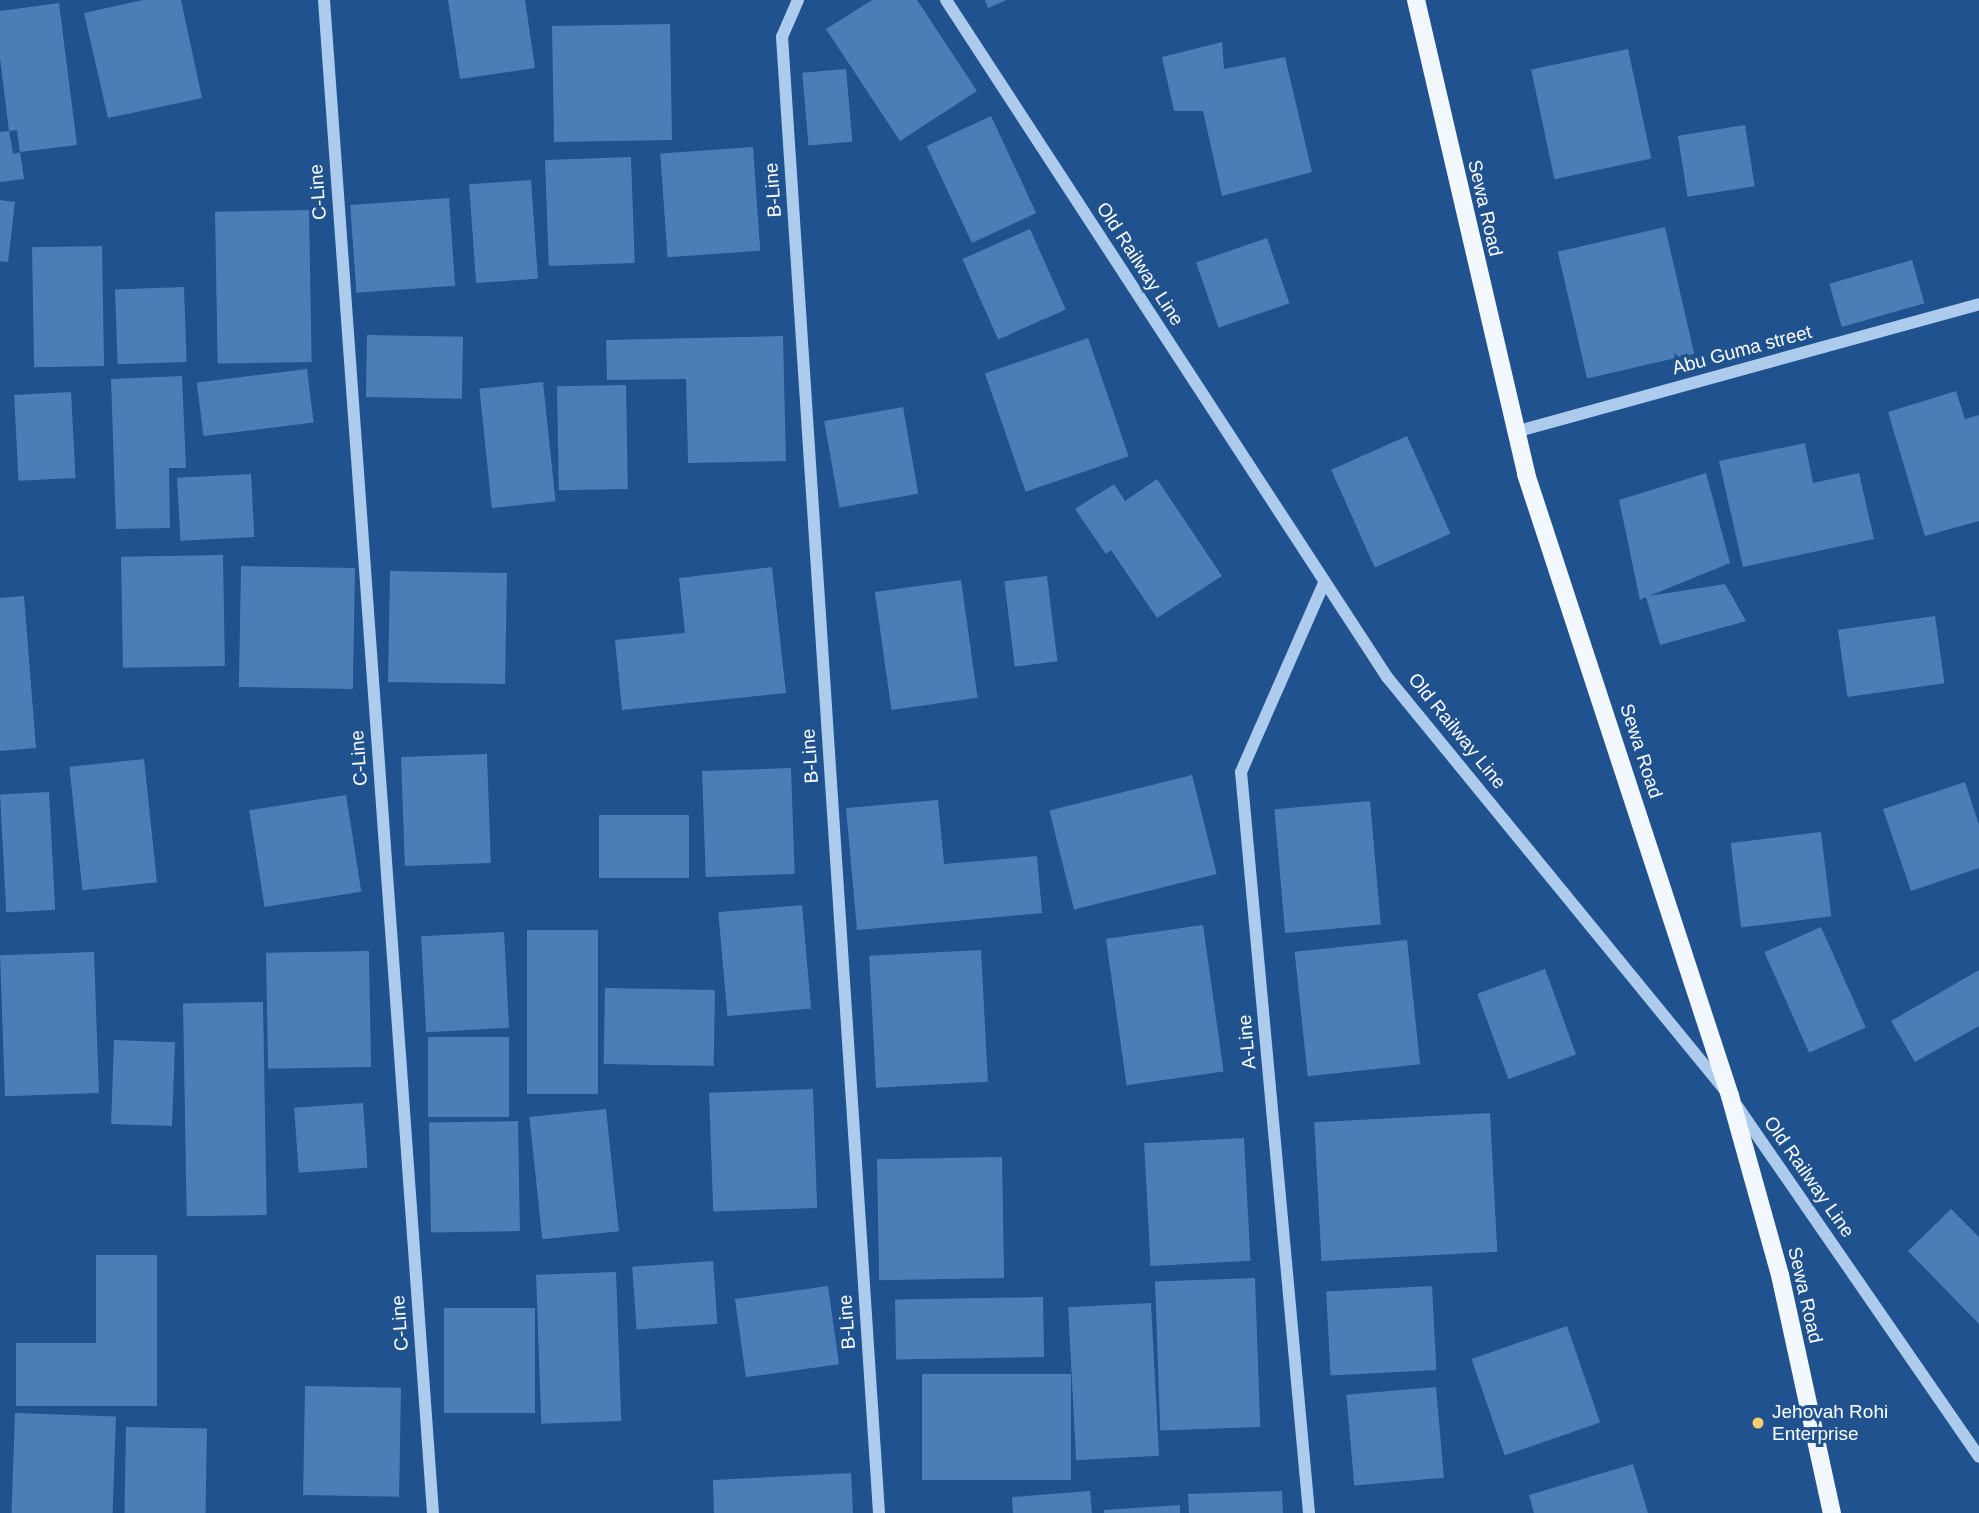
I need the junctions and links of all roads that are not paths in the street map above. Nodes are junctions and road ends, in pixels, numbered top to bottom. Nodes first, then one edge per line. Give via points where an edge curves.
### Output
1 (324, 0) edge
2 (798, 0) edge
3 (946, 0) edge
4 (1416, 0) edge
5 (1979, 304) edge
6 (1515, 432) junction
7 (1324, 583) junction
8 (1730, 1096) junction
9 (1979, 1457) edge
10 (432, 1513) edge
11 (879, 1513) edge
12 (1309, 1513) edge
13 (1832, 1513) edge

1 - 10 street, C-Line
2 - 11 street, B-Line via 782,37
3 - 7 street, Old Railway Line
4 - 6 main road, Sewa Road
5 - 6 street, Abu Guma street
6 - 8 main road, Sewa Road
7 - 8 street, Old Railway Line via 1387,677
7 - 12 street, A-Line via 1241,772
8 - 9 street, Old Railway Line
8 - 13 main road, Sewa Road via 1780,1275

